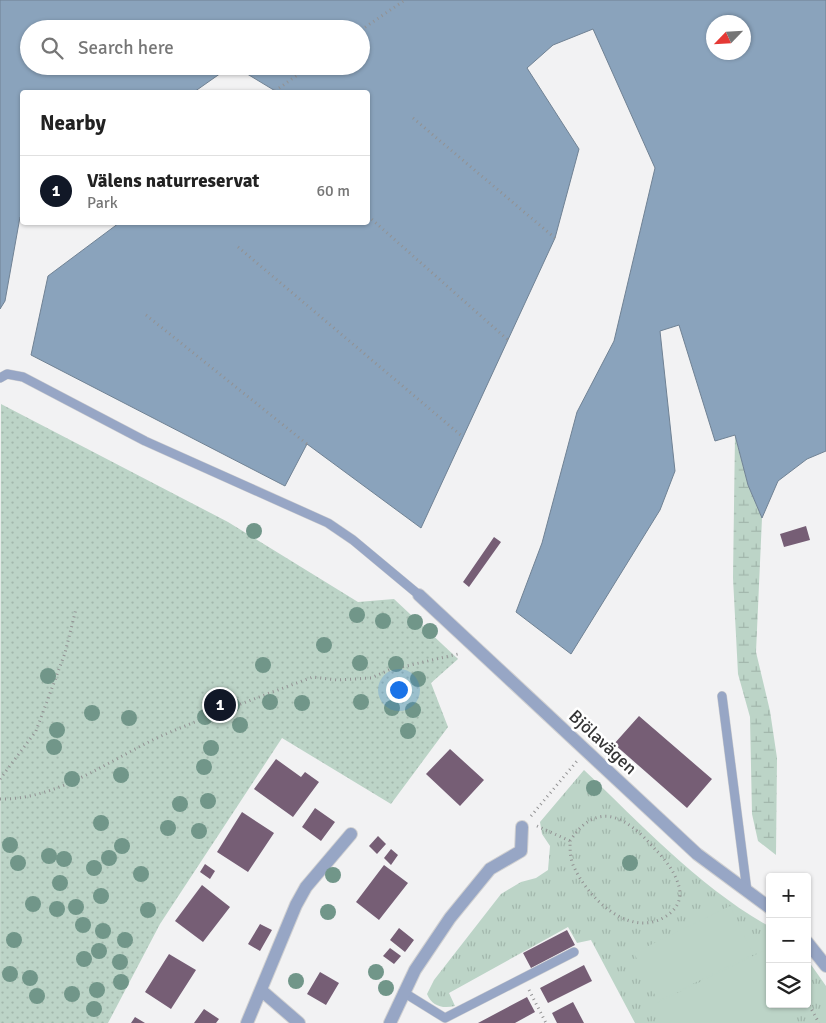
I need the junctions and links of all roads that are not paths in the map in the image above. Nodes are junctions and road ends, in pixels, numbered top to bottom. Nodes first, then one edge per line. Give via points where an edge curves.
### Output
1 (0, 378) edge
2 (419, 595) joint
3 (722, 696) dead end
4 (524, 824) road end
5 (351, 834) dead end
6 (747, 891) junction
7 (766, 905) edge
8 (811, 947) edge
9 (574, 952) dead end
10 (826, 966) edge
11 (262, 991) junction
12 (403, 992) junction
13 (247, 1023) edge
14 (299, 1023) edge
15 (390, 1023) edge

1 - 2 lane via 7,374 23,377 145,441 328,523
2 - 6 street, Bjölavägen via 697,854
3 - 6 lane
4 - 12 street via 521,851 490,869 450,918
5 - 11 street via 306,887
6 - 7 street, Bjölavägen
8 - 10 street
9 - 12 lane via 445,1018
11 - 13 street
11 - 14 street
12 - 15 street

